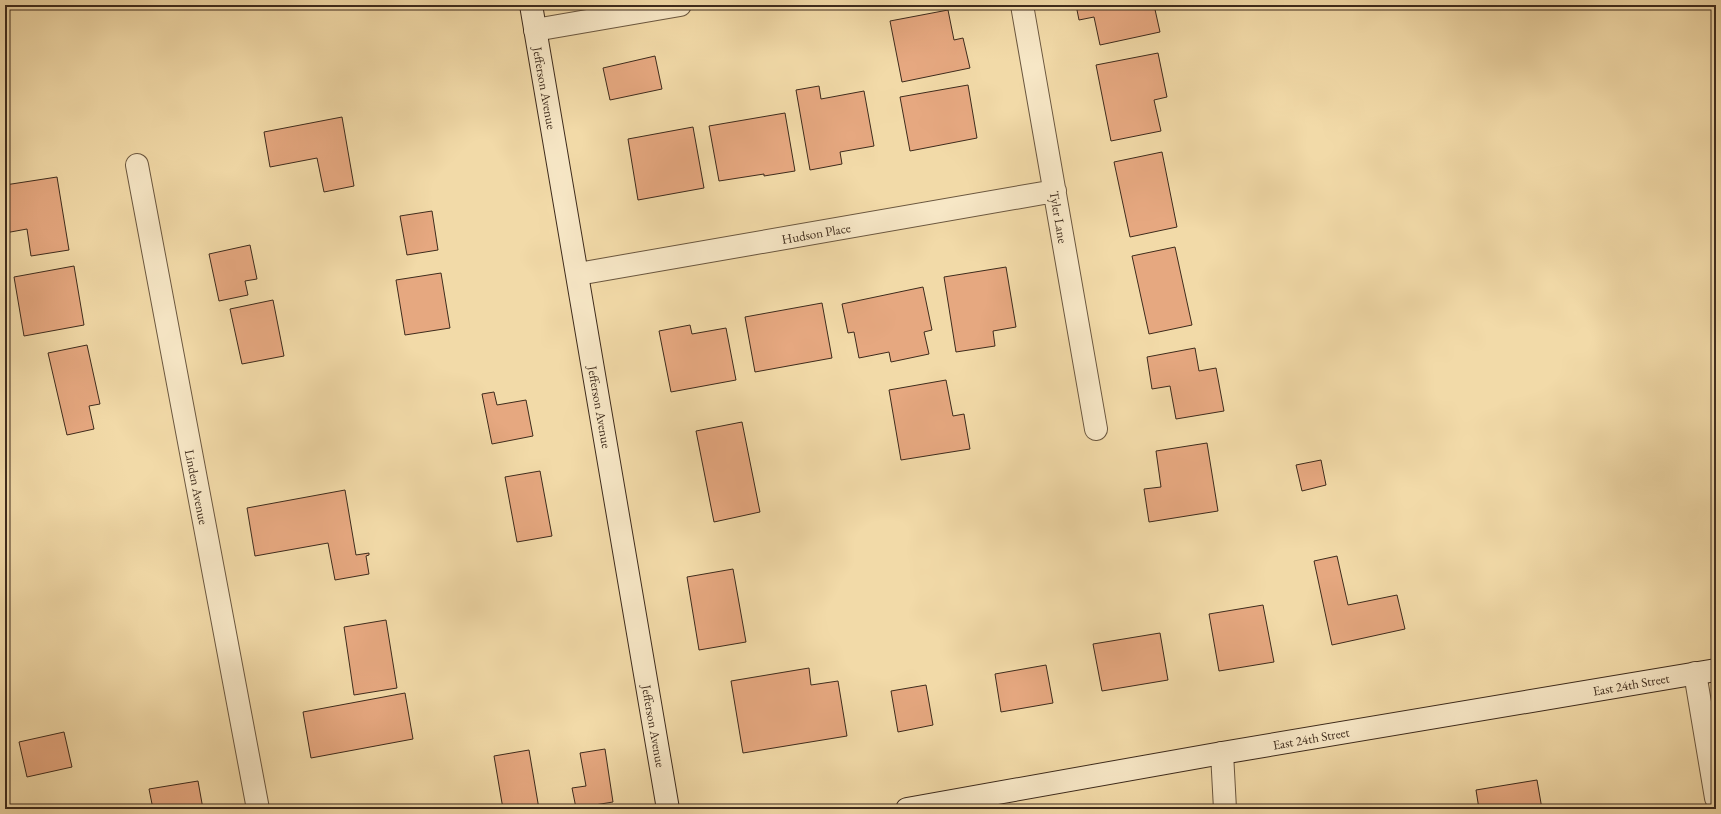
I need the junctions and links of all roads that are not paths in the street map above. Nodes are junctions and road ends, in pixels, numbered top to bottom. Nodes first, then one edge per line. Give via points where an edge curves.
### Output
1 (531, 5) edge
2 (680, 5) edge
3 (1022, 5) edge
4 (535, 30) junction
5 (137, 165) dead end
6 (1055, 191) junction
7 (578, 274) junction
8 (1096, 429) dead end
9 (1716, 670) edge
10 (1694, 673) junction
11 (1222, 753) junction
12 (1716, 798) edge
13 (258, 809) edge
14 (668, 809) edge
15 (907, 809) edge
16 (1225, 809) edge

1 - 4 street, Jefferson Avenue
2 - 4 street
3 - 6 street, Tyler Lane
4 - 7 street, Jefferson Avenue
5 - 13 street, Linden Avenue
6 - 7 street, Hudson Place
6 - 8 street, Tyler Lane
7 - 14 street, Jefferson Avenue
9 - 10 street, East 24th Street
10 - 11 street, East 24th Street
10 - 12 street
11 - 15 street, East 24th Street
11 - 16 street

